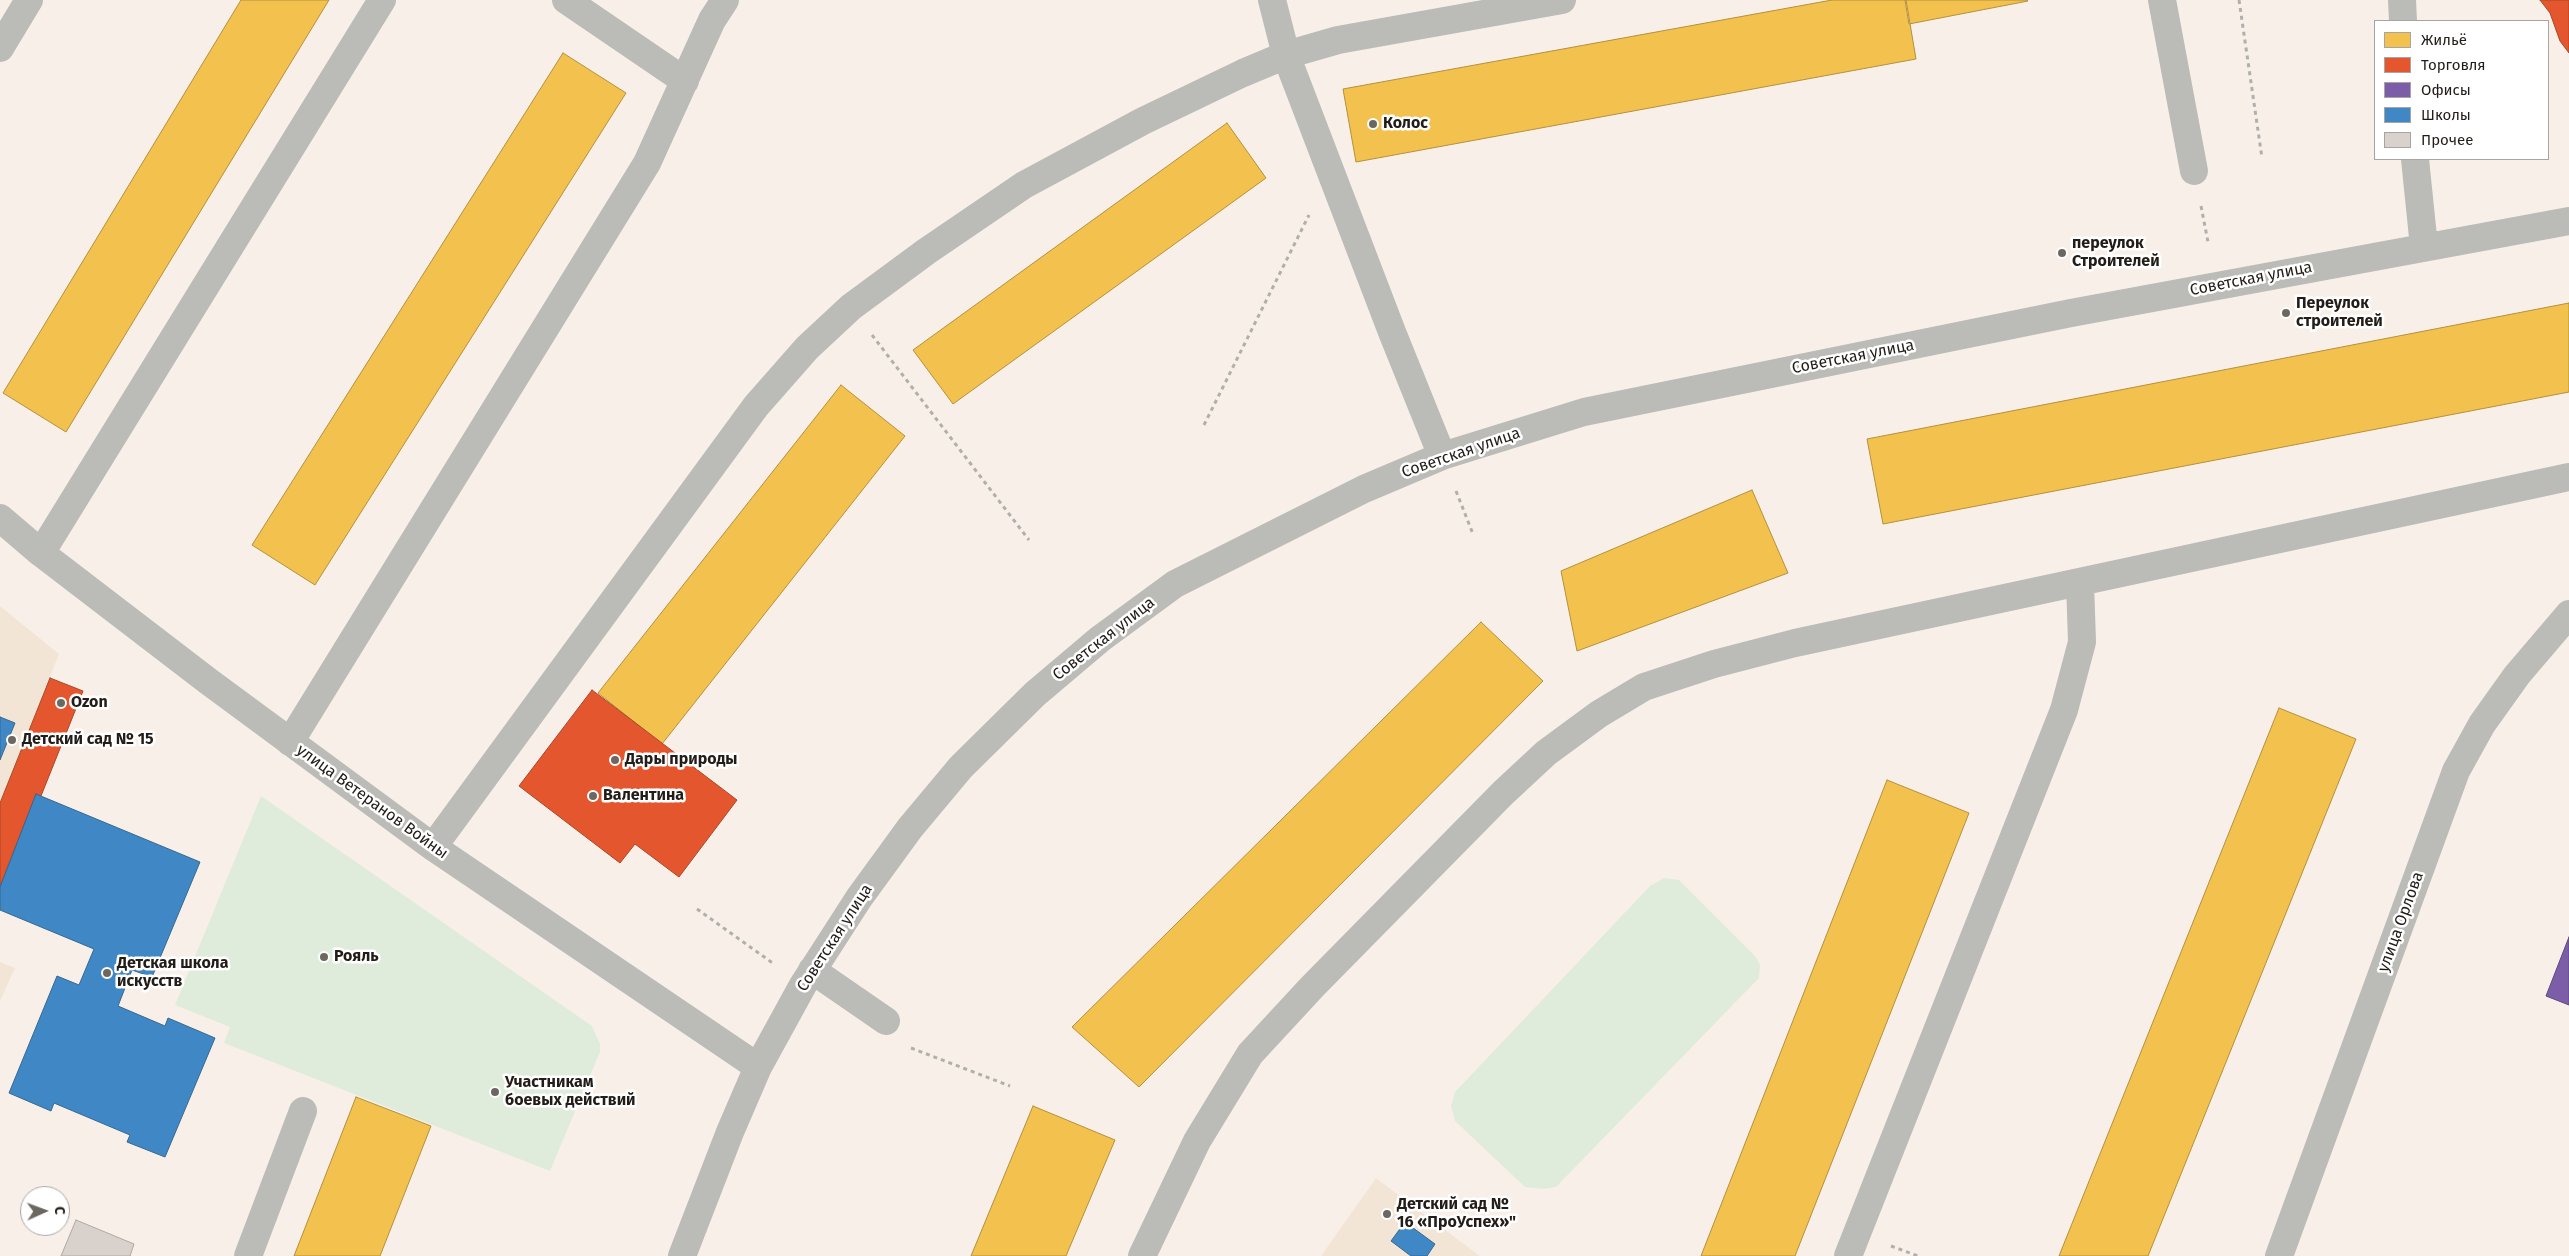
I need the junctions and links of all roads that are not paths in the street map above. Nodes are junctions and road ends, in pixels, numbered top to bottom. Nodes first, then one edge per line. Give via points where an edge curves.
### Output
1 (29, 0) edge
2 (382, 0) edge
3 (566, 0) edge
4 (725, 0) edge
5 (1272, 0) edge
6 (1562, 0) edge
7 (2162, 0) edge
8 (2402, 0) edge
9 (2403, 20) edge
10 (0, 48) edge
11 (1286, 55) junction
12 (685, 81) junction
13 (2415, 160) edge
14 (2194, 171) dead end
15 (2569, 221) edge
16 (2424, 247) junction
17 (1442, 456) junction
18 (2569, 477) edge
19 (0, 518) edge
20 (41, 553) junction
21 (2080, 582) junction
22 (2569, 614) edge
23 (290, 742) junction
24 (434, 847) junction
25 (812, 970) junction
26 (886, 1021) dead end
27 (758, 1068) junction
28 (303, 1111) dead end
29 (248, 1256) edge
30 (682, 1256) edge
31 (1142, 1256) edge
32 (1848, 1256) edge
33 (2279, 1256) edge

1 - 10 street
2 - 20 street
3 - 12 street
4 - 12 street via 712,20
5 - 11 street
6 - 11 street via 1338,40
7 - 14 street
8 - 9 street
11 - 17 street
11 - 24 street via 1142,121 1024,185 851,307 807,348 756,406
12 - 23 street via 647,163
13 - 16 street
15 - 16 street, Советская улица
16 - 17 street, Советская улица via 2061,315 1584,412
17 - 25 street, Советская улица via 1364,489 1175,584 1100,639 1035,694 961,767 910,828
18 - 21 street
19 - 20 street, улица Ветеранов Войны
20 - 23 street, улица Ветеранов Войны
21 - 31 street via 1795,643 1714,664 1644,688 1599,714 1546,753 1503,793 1250,1054 1197,1141
21 - 32 street via 2082,642 2064,710
22 - 33 street, улица Орлова via 2511,683 2482,724 2456,771
23 - 24 street, улица Ветеранов Войны
24 - 27 street, улица Ветеранов Войны
25 - 26 street
25 - 27 street, Советская улица
27 - 30 street, Советская улица
28 - 29 street

